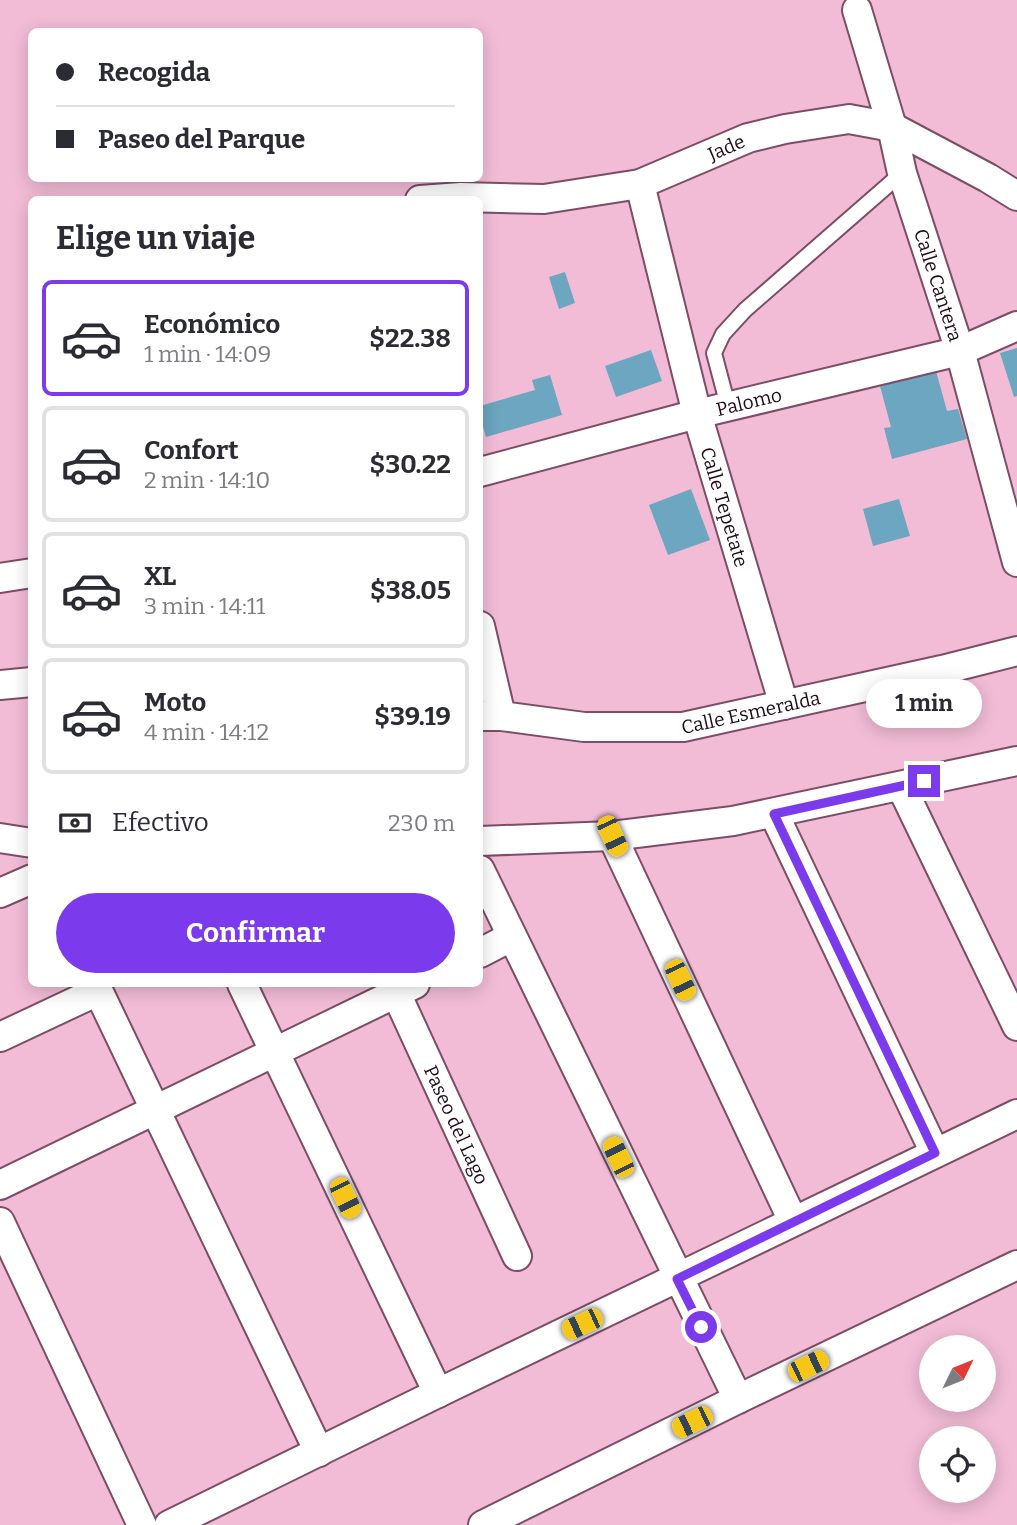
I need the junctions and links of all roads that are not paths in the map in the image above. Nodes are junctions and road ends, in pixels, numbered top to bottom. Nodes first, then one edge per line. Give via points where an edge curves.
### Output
1 (857, 10) dead end
2 (892, 127) junction
3 (902, 173) junction
4 (640, 184) junction
5 (1017, 196) edge
6 (483, 199) edge
7 (1017, 326) edge
8 (960, 351) junction
9 (728, 407) junction
10 (697, 414) junction
11 (483, 471) edge
12 (1017, 562) edge
13 (28, 574) edge
14 (0, 578) edge
15 (1017, 651) edge
16 (483, 653) edge
17 (28, 682) edge
18 (0, 685) edge
19 (784, 705) junction
20 (490, 716) edge
21 (1017, 761) edge
22 (901, 786) junction
23 (774, 814) junction
24 (612, 836) junction
25 (483, 841) edge
26 (483, 876) edge
27 (28, 881) edge
28 (0, 893) edge
29 (511, 937) junction
30 (483, 951) edge
31 (97, 987) edge
32 (243, 987) edge
33 (406, 988) edge
34 (1017, 1026) edge
35 (0, 1037) edge
36 (275, 1052) junction
37 (155, 1110) junction
38 (1017, 1114) edge
39 (935, 1153) junction
40 (0, 1185) edge
41 (793, 1221) junction
42 (0, 1222) edge
43 (517, 1256) dead end
44 (1017, 1265) edge
45 (677, 1279) junction
46 (438, 1393) junction
47 (738, 1399) junction
48 (319, 1452) junction
49 (142, 1525) edge
50 (169, 1525) edge
51 (483, 1525) edge

1 - 2 street, Calle Cantera
2 - 3 street, Calle Cantera
2 - 4 street, Jade via 849,119 785,128 748,138
2 - 5 street, Jade
3 - 8 street, Calle Cantera
3 - 9 lane via 723,334 714,353
4 - 6 street, Jade via 544,199
4 - 10 street, Calle Tepetate
7 - 8 street, Palomo
8 - 9 street, Palomo
8 - 12 street, Calle Cantera
9 - 10 street, Palomo
10 - 11 street, Palomo
10 - 19 street, Calle Tepetate
13 - 14 street
15 - 19 street, Calle Esmeralda
16 - 20 street
17 - 18 street
19 - 20 street, Calle Esmeralda via 683,727 584,727
21 - 22 street
22 - 23 street
22 - 34 street
23 - 24 street
23 - 39 street
24 - 25 street
24 - 41 street
26 - 29 street
27 - 28 street
29 - 30 street
29 - 45 street
31 - 35 street
31 - 37 street
32 - 36 street
33 - 36 street
33 - 43 street, Paseo del Lago
36 - 37 street
36 - 46 street
37 - 40 street
37 - 48 street
38 - 39 street
39 - 41 street
41 - 45 street
42 - 49 street
44 - 47 street
45 - 46 street
45 - 47 street
46 - 48 street
47 - 51 street
48 - 50 street

